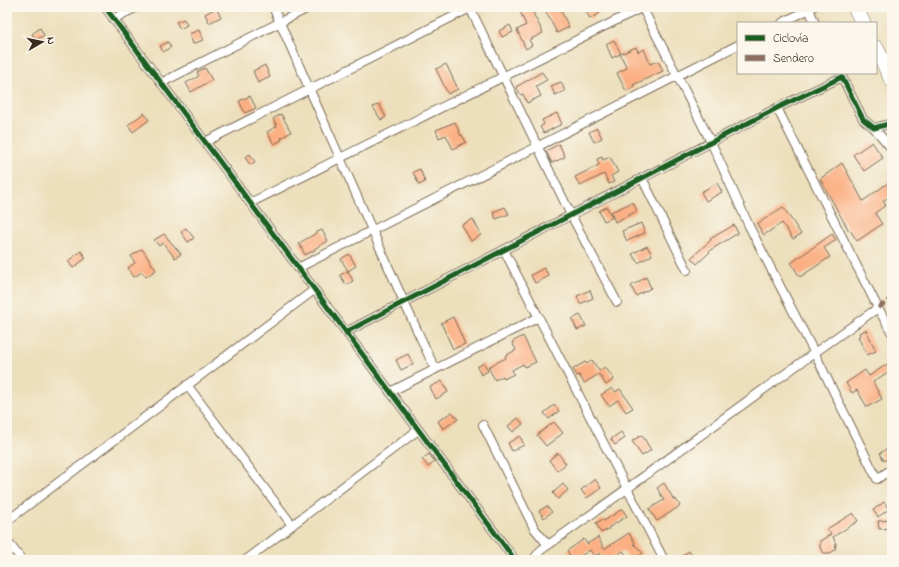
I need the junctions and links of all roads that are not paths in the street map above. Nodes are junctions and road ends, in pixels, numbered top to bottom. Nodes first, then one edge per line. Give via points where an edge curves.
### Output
1 (104, 7) edge
2 (137, 7) edge
3 (273, 7) edge
4 (310, 7) edge
5 (642, 7) edge
6 (855, 7) edge
7 (471, 8) edge
8 (810, 8) edge
9 (113, 19) junction
10 (280, 22) junction
11 (784, 22) edge
12 (815, 22) edge
13 (862, 22) edge
14 (737, 46) edge
15 (877, 54) edge
16 (843, 74) edge
17 (677, 76) junction
18 (503, 77) junction
19 (892, 80) edge
20 (161, 83) junction
21 (309, 89) junction
22 (777, 108) junction
23 (892, 122) edge
24 (874, 128) junction
25 (205, 142) junction
26 (711, 142) junction
27 (538, 146) junction
28 (892, 149) edge
29 (340, 158) junction
30 (642, 178) junction
31 (250, 203) junction
32 (571, 215) junction
33 (372, 230) junction
34 (504, 250) junction
35 (298, 268) junction
36 (687, 270) dead end
37 (314, 290) junction
38 (404, 302) junction
39 (617, 302) dead end
40 (878, 308) junction
41 (539, 317) junction
42 (346, 332) junction
43 (892, 333) edge
44 (814, 352) junction
45 (435, 369) junction
46 (187, 385) junction
47 (390, 392) junction
48 (482, 425) dead end
49 (418, 430) junction
50 (892, 469) edge
51 (627, 488) junction
52 (7, 521) edge
53 (292, 525) junction
54 (7, 541) edge
55 (548, 545) junction
56 (22, 560) edge
57 (246, 560) edge
58 (516, 560) edge
59 (533, 560) edge
60 (664, 560) edge

1 - 9 street
2 - 9 street
3 - 10 street
4 - 10 street
5 - 17 street
5 - 18 street
6 - 13 highway
7 - 18 street
7 - 21 street
8 - 11 street
8 - 12 street
9 - 20 street
10 - 20 street
10 - 21 street
14 - 17 street
15 - 19 highway
16 - 22 street
16 - 24 street via 863,119
17 - 26 street
17 - 27 street
18 - 27 street
18 - 29 street
20 - 25 street
21 - 25 street
21 - 29 street
22 - 26 street
22 - 40 street
23 - 24 street
24 - 28 street
25 - 31 street
26 - 30 street
26 - 44 street via 749,226
27 - 32 street
27 - 33 street
29 - 31 street
29 - 33 street
30 - 32 street
30 - 36 street
31 - 35 street
32 - 34 street
32 - 39 street
33 - 35 street
33 - 38 street
34 - 38 street
34 - 41 street
35 - 37 street
37 - 42 street
37 - 46 street
38 - 42 street
38 - 45 street
40 - 43 street
40 - 44 street
41 - 45 street
41 - 51 street
42 - 47 street
44 - 50 street via 877,479
44 - 51 street
45 - 47 street
46 - 52 street
46 - 53 street
47 - 49 street
48 - 55 street via 534,528
49 - 53 street
49 - 58 street
51 - 55 street
51 - 60 street
53 - 57 street
54 - 56 street
55 - 59 street

